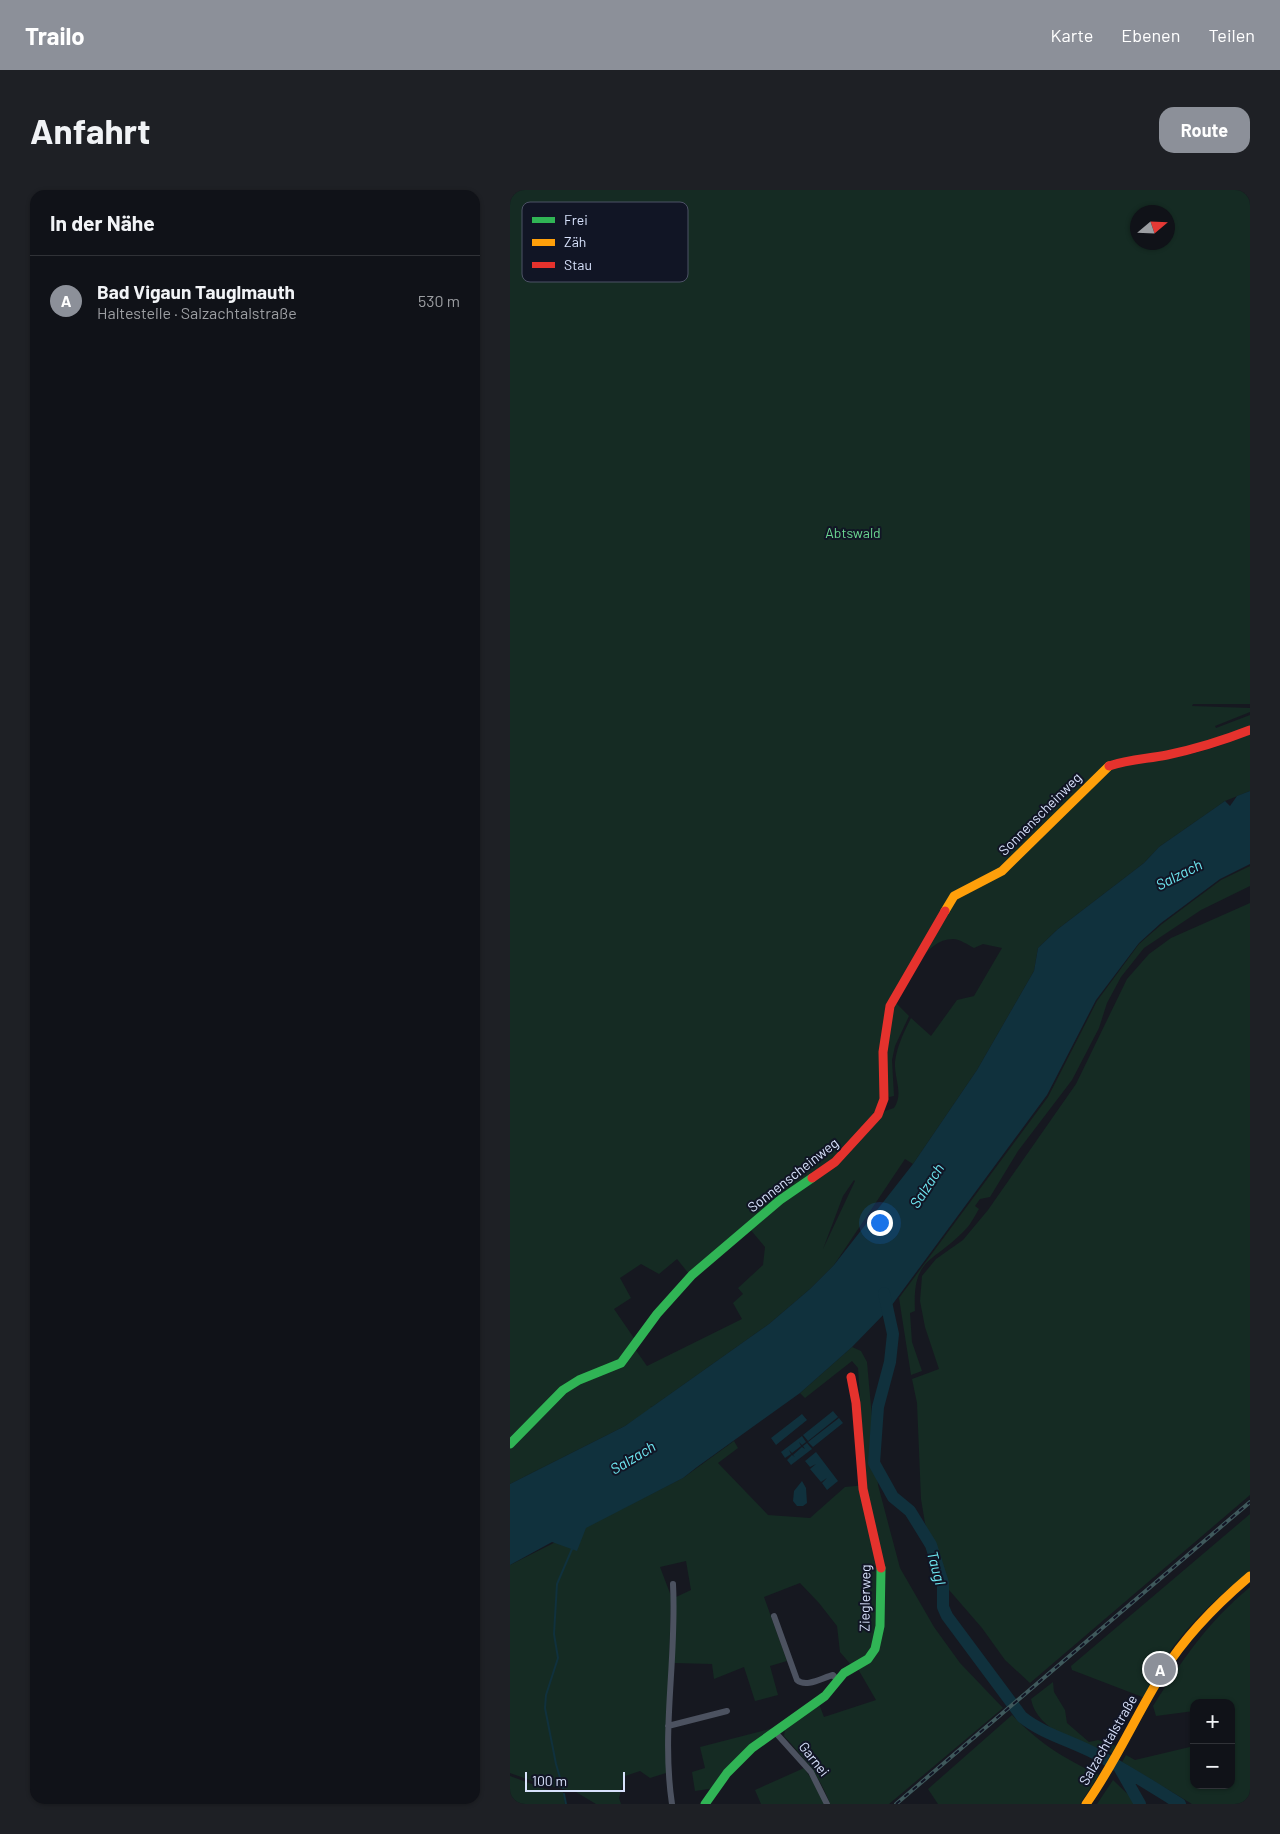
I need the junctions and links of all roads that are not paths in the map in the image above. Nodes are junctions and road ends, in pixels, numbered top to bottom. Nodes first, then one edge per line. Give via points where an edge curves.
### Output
1 (1250, 730) edge
2 (851, 1377) dead end
3 (510, 1444) edge
4 (1250, 1576) edge
5 (673, 1584) dead end
6 (774, 1616) dead end
7 (838, 1681) junction
8 (728, 1711) dead end
9 (668, 1726) junction
10 (775, 1732) junction
11 (672, 1804) edge
12 (705, 1804) edge
13 (827, 1804) edge
14 (1086, 1804) edge

1 - 3 street, Sonnenscheinweg via 1207,747 1126,760 1106,767 1002,871 954,896 890,1006 884,1038 884,1099 870,1125 835,1162 780,1200 692,1275 620,1363 563,1390
2 - 7 street, Zieglerweg via 863,1489 881,1565 880,1619 878,1638 870,1657
4 - 14 street, Salzachtalstraße via 1180,1647
5 - 9 street via 675,1632
6 - 7 street via 797,1680 807,1684 832,1675
7 - 10 street, Zieglerweg via 825,1696
8 - 9 street
9 - 11 street via 667,1758
10 - 12 street, Zieglerweg via 738,1762
10 - 13 street, Garnei via 811,1772

